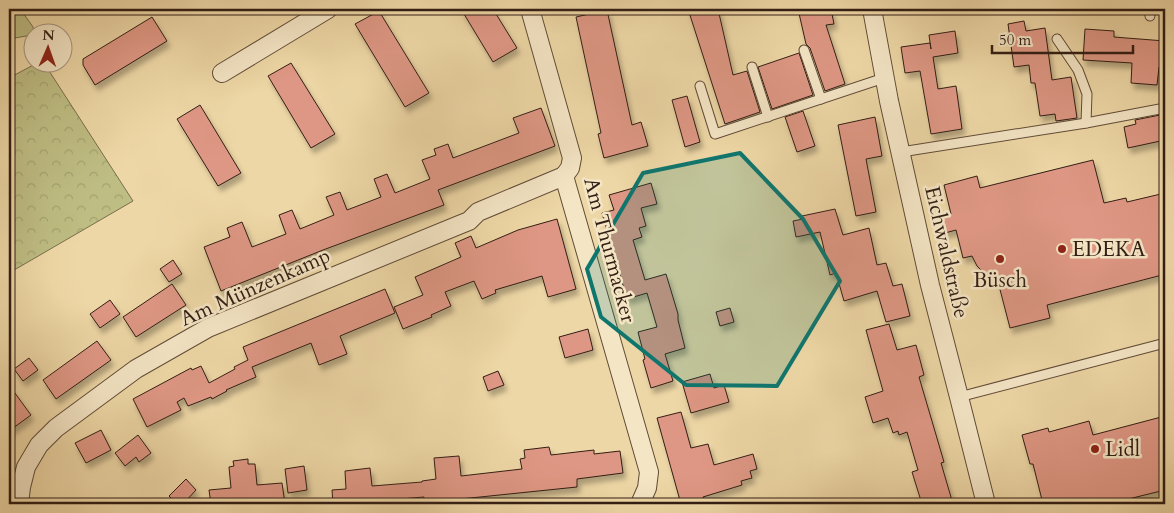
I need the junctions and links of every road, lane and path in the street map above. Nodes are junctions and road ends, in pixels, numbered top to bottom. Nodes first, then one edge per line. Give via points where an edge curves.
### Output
1 (328, 9) edge
2 (530, 9) edge
3 (872, 9) edge
4 (1057, 39) dead end
5 (804, 50) dead end
6 (752, 67) dead end
7 (222, 73) dead end
8 (884, 78) junction
9 (700, 86) dead end
10 (821, 99) junction
11 (1165, 108) edge
12 (768, 117) junction
13 (1086, 123) junction
14 (901, 152) junction
15 (564, 176) junction
16 (1165, 342) edge
17 (959, 397) junction
18 (643, 496) edge
19 (19, 504) edge
20 (986, 504) edge

1 - 7 street
2 - 15 street, Am Thurmacker via 572,158
3 - 8 street, Eichwaldstraße
4 - 13 lane via 1078,70 1087,94
5 - 10 lane
6 - 12 lane
8 - 10 lane
8 - 14 street, Eichwaldstraße
9 - 12 lane via 715,134
10 - 12 lane
11 - 13 lane
13 - 14 lane
14 - 17 street, Eichwaldstraße
15 - 18 street, Am Thurmacker via 649,472
15 - 19 street, Am Münzenkamp via 478,212 469,221 214,325 136,369 56,428 39,445 26,467
16 - 17 lane
17 - 20 street, Eichwaldstraße

